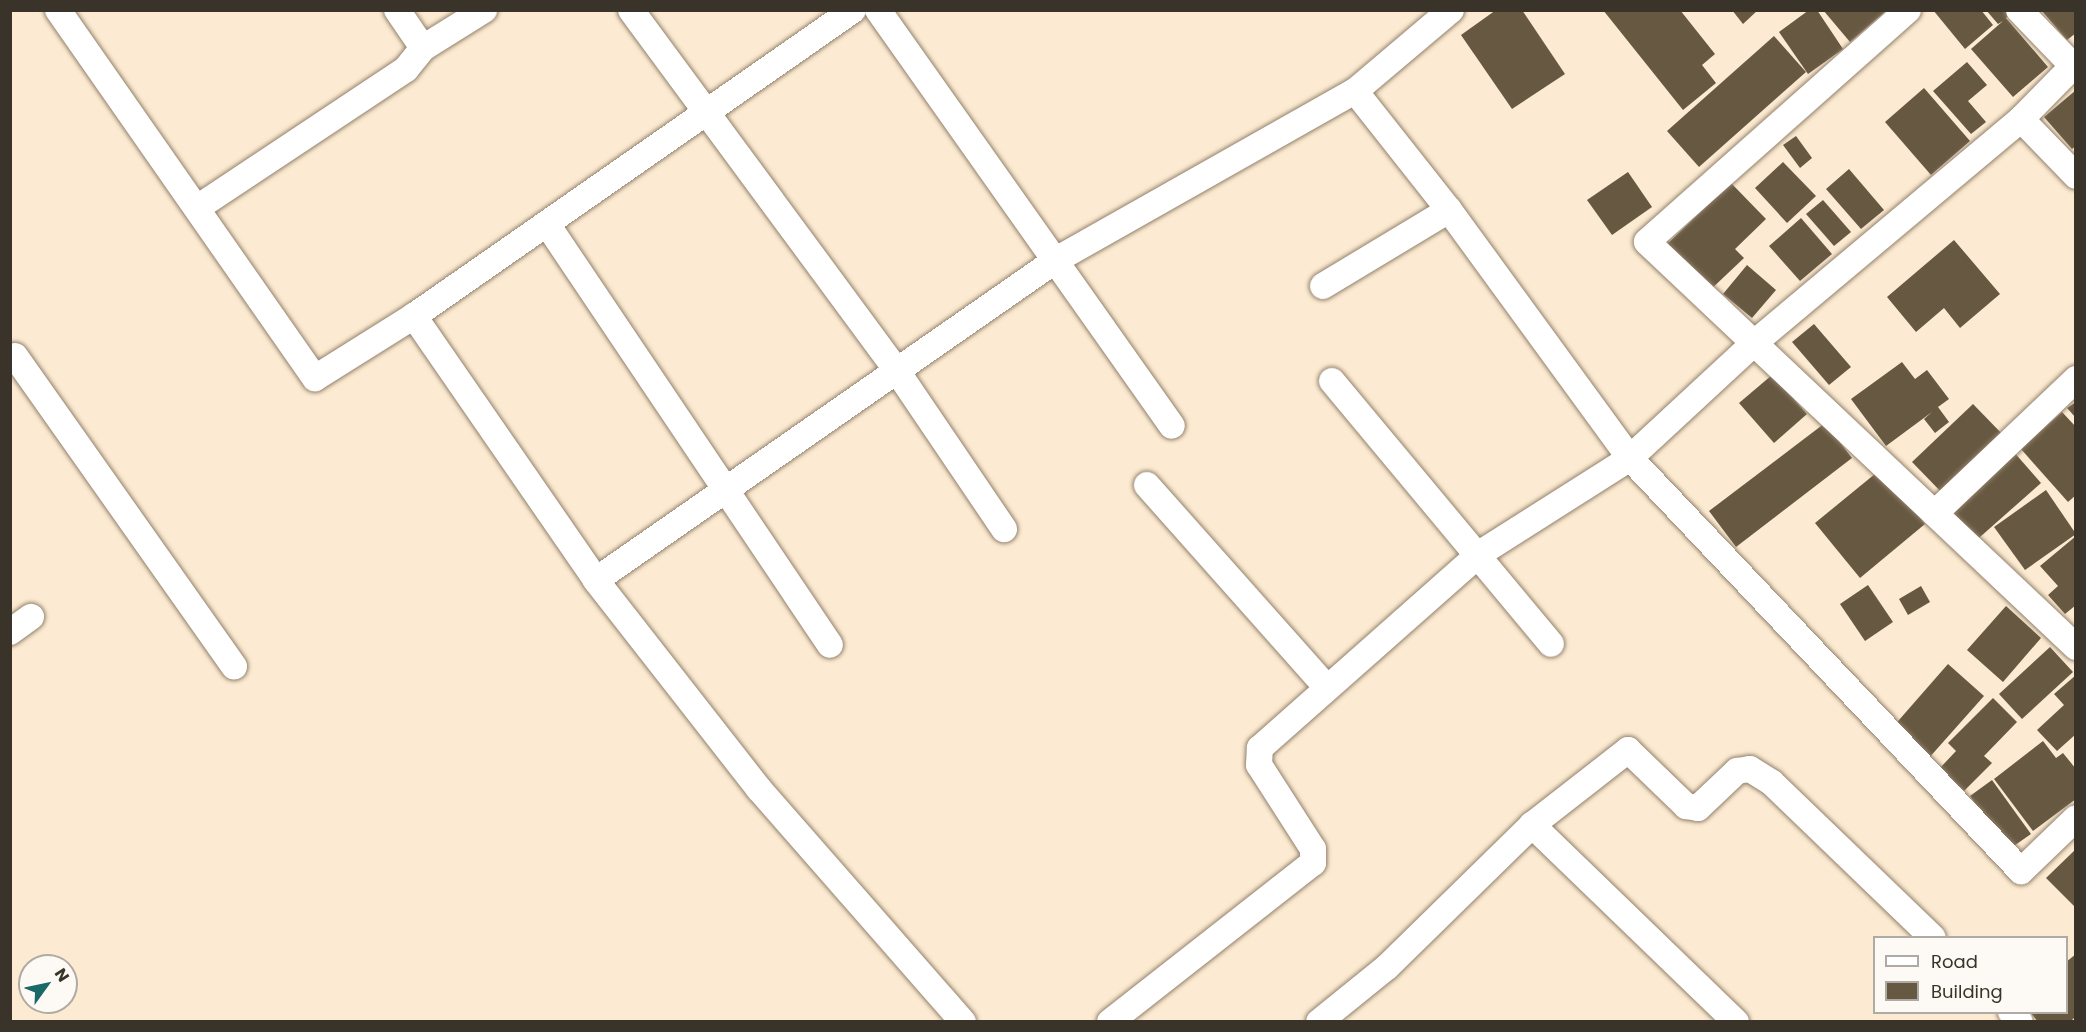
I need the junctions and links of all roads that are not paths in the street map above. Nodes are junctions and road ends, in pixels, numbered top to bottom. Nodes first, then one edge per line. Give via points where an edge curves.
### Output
1 (58, 10) edge
2 (397, 10) edge
3 (484, 10) edge
4 (631, 10) edge
5 (853, 10) edge
6 (878, 10) edge
7 (1451, 10) edge
8 (1908, 10) edge
9 (2019, 10) edge
10 (423, 48) junction
11 (2074, 64) edge
12 (1355, 91) junction
13 (706, 115) junction
14 (2021, 119) junction
15 (2076, 176) edge
16 (197, 208) junction
17 (1449, 210) junction
18 (547, 224) junction
19 (1056, 260) junction
20 (1323, 286) dead end
21 (414, 316) junction
22 (1753, 344) junction
23 (12, 354) edge
24 (897, 371) junction
25 (2076, 379) edge
26 (1332, 381) dead end
27 (1172, 426) dead end
28 (1630, 458) junction
29 (1147, 485) dead end
30 (725, 490) junction
31 (1935, 513) junction
32 (1004, 529) dead end
33 (1479, 554) junction
34 (596, 580) junction
35 (31, 617) dead end
36 (10, 632) edge
37 (1551, 644) dead end
38 (830, 645) dead end
39 (2076, 647) edge
40 (234, 667) dead end
41 (1327, 688) junction
42 (2076, 818) edge
43 (1532, 825) junction
44 (1930, 936) edge
45 (963, 1022) edge
46 (1110, 1022) edge
47 (1319, 1022) edge
48 (1736, 1022) edge

1 - 16 street
2 - 10 street
3 - 10 street
4 - 13 street
5 - 13 street
6 - 19 street
7 - 12 street
8 - 22 street via 1647,242
9 - 11 street
10 - 16 street via 406,69
11 - 14 street
12 - 17 street
12 - 19 street
13 - 18 street
13 - 24 street
14 - 15 street
14 - 22 street
16 - 21 street via 315,378
17 - 20 street
17 - 28 street
18 - 21 street
18 - 30 street
19 - 24 street
19 - 27 street
21 - 34 street
22 - 28 street
22 - 31 street
23 - 40 street
24 - 30 street
24 - 32 street
25 - 31 street
26 - 33 street
28 - 33 street
28 - 42 street via 2021,871
29 - 41 street
30 - 34 street
30 - 38 street
31 - 39 street
33 - 37 street
33 - 41 street
34 - 45 street via 759,789
35 - 36 street
41 - 46 street via 1260,748 1259,765 1313,849 1313,863
43 - 44 street via 1628,750 1686,806 1698,808 1737,771 1750,769 1772,783
43 - 47 street via 1388,967
43 - 48 street

